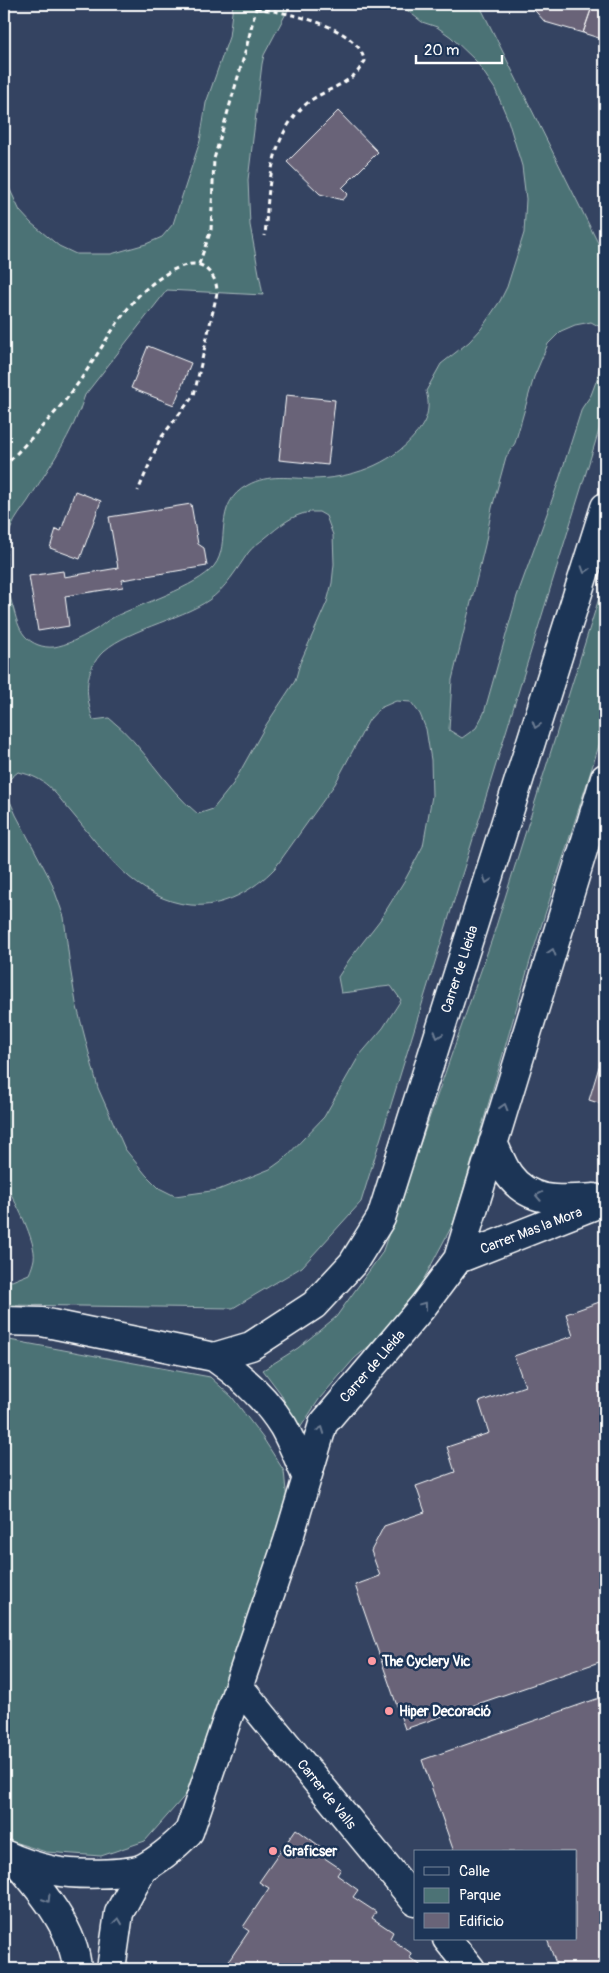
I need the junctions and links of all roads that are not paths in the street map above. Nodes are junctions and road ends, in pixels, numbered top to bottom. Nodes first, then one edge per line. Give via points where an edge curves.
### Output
1 (605, 507) edge
2 (605, 778) edge
3 (493, 1143) junction
4 (605, 1199) edge
5 (458, 1259) junction
6 (4, 1321) edge
7 (214, 1357) junction
8 (306, 1476) junction
9 (240, 1688) junction
10 (10, 1857) edge
11 (143, 1868) junction
12 (414, 1900) edge
13 (448, 1940) edge
14 (77, 1969) edge
15 (111, 1969) edge
16 (471, 1969) edge

1 -> 7 street, Carrer de Lleida via 381,1218 353,1263 314,1305 251,1346
3 -> 2 street, Carrer de Lleida
4 -> 3 street, Carrer Mas la Mora via 559,1200 529,1194 509,1175
3 - 5 street, Carrer de Lleida
4 - 5 street, Carrer Mas la Mora
8 -> 5 street, Carrer de Lleida via 323,1424 418,1313
6 - 7 street via 42,1322
7 - 8 street via 266,1403 283,1427
8 - 9 street, Carrer de Lleida
9 - 11 street, Carrer de Lleida via 189,1832 170,1851
9 - 12 street, Carrer de Valls
10 - 11 street via 57,1872 121,1874
10 -> 14 street via 45,1894 66,1932
15 -> 11 street via 119,1913
13 - 16 street

